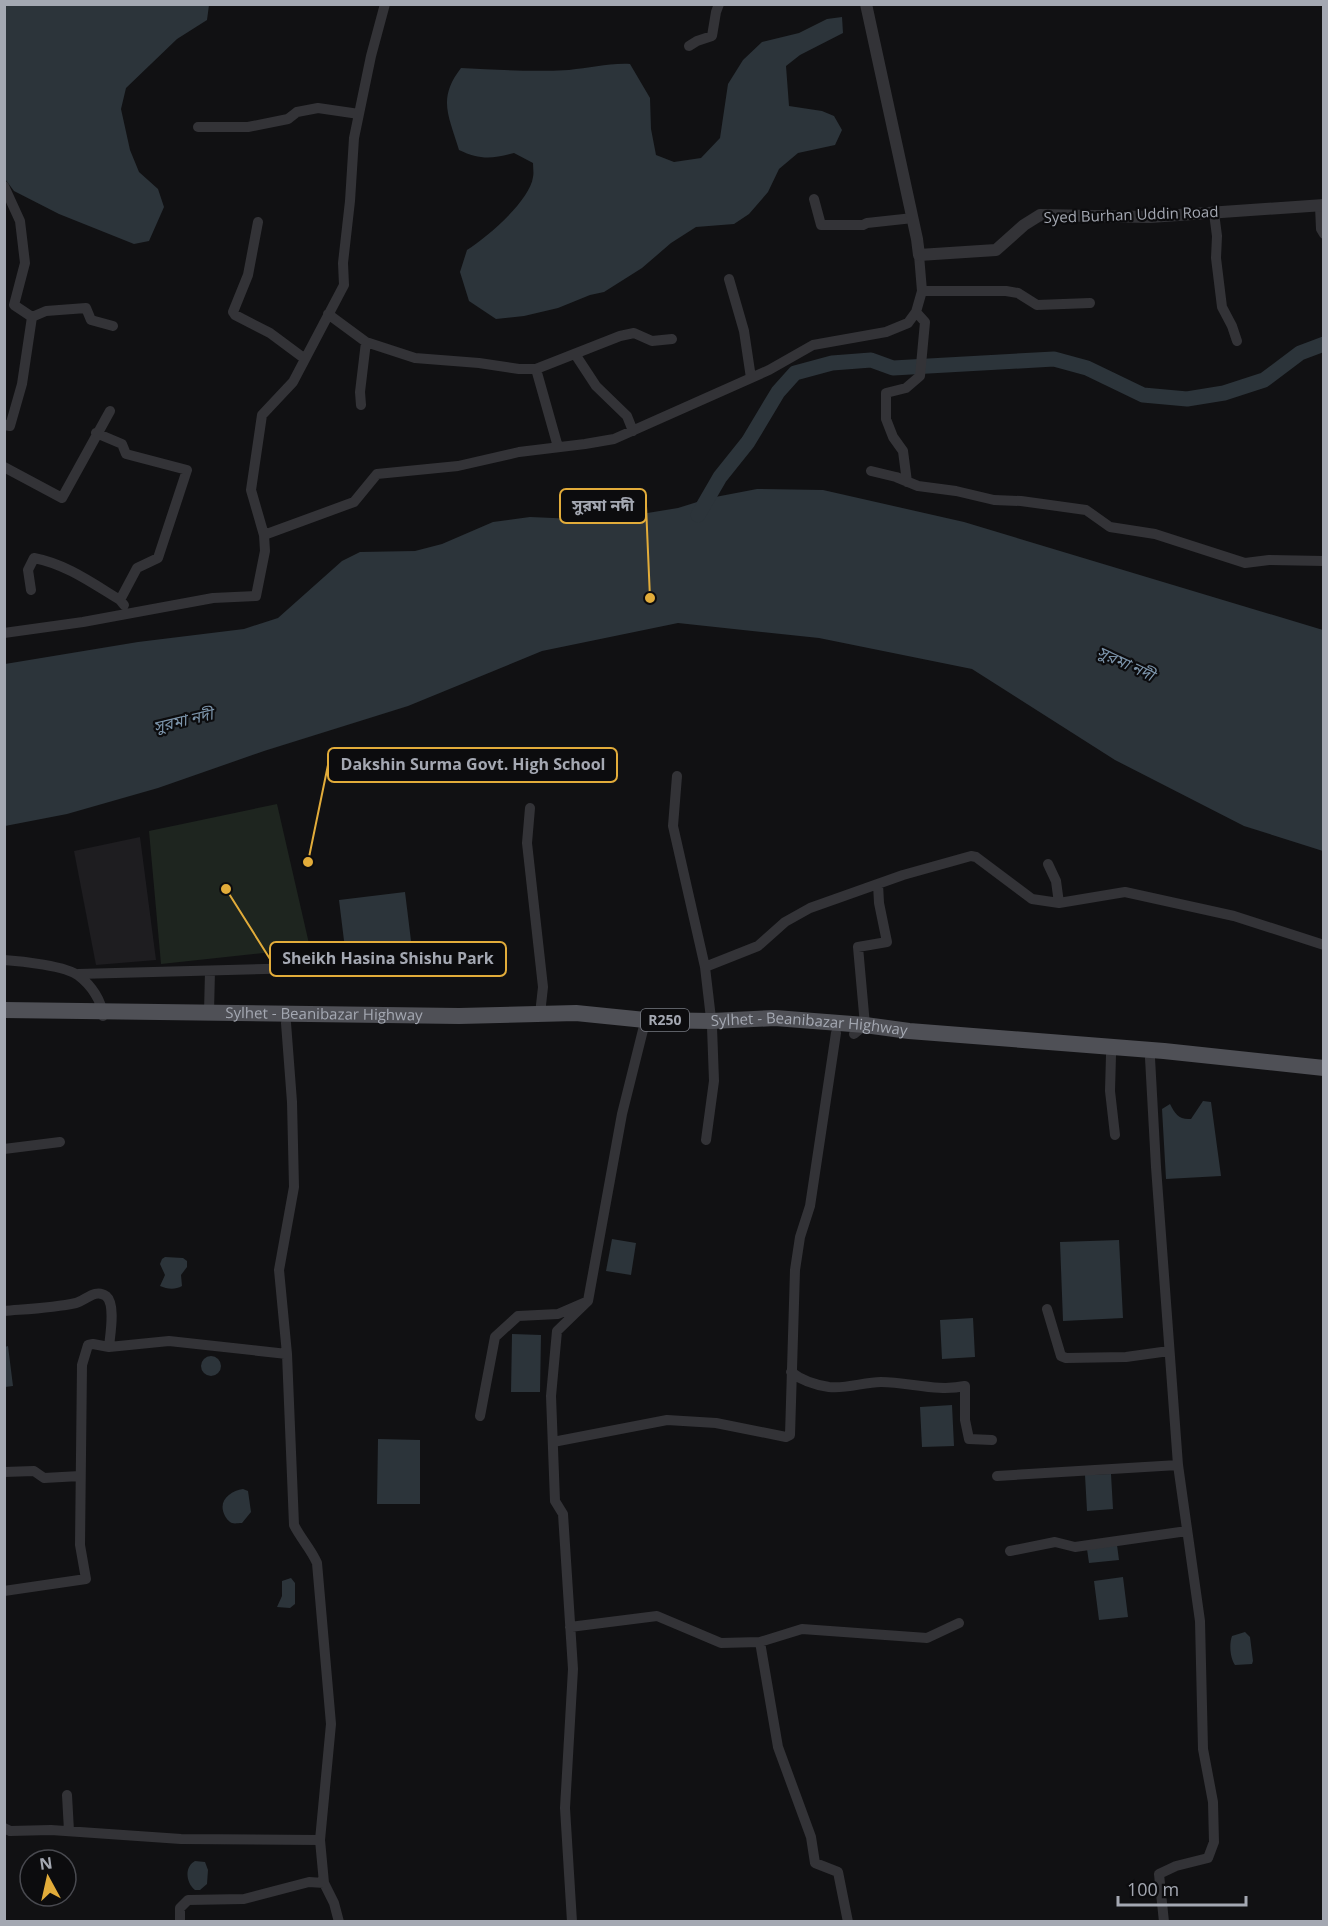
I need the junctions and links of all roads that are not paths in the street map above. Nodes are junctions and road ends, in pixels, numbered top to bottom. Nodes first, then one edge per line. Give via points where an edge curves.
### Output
1 (385, 4) edge
2 (719, 4) edge
3 (866, 4) edge
4 (690, 46) dead end
5 (359, 114) junction
6 (198, 127) dead end
7 (4, 186) edge
8 (814, 199) dead end
9 (1322, 205) edge
10 (1214, 213) junction
11 (913, 218) junction
12 (258, 222) dead end
13 (1323, 234) edge
14 (919, 255) junction
15 (729, 279) dead end
16 (922, 291) junction
17 (1090, 303) dead end
18 (916, 312) junction
19 (328, 314) junction
20 (32, 317) junction
21 (113, 326) dead end
22 (672, 339) dead end
23 (1237, 341) dead end
24 (366, 342) junction
25 (575, 354) junction
26 (305, 359) junction
27 (536, 369) junction
28 (751, 378) junction
29 (361, 405) dead end
30 (110, 411) dead end
31 (4, 426) edge
32 (633, 431) junction
33 (96, 433) junction
34 (558, 447) junction
35 (4, 467) edge
36 (871, 471) dead end
37 (907, 482) junction
38 (264, 535) junction
39 (1323, 561) edge
40 (31, 590) dead end
41 (120, 600) junction
42 (129, 613) junction
43 (4, 633) edge
44 (677, 776) dead end
45 (530, 808) dead end
46 (1048, 864) dead end
47 (878, 884) junction
48 (1059, 903) junction
49 (1323, 945) edge
50 (4, 960) edge
51 (705, 967) junction
52 (304, 968) dead end
53 (210, 971) junction
54 (78, 974) junction
55 (209, 1012) junction
56 (540, 1014) junction
57 (6, 1015) edge
58 (103, 1016) junction
59 (286, 1023) junction
60 (712, 1024) junction
61 (644, 1026) junction
62 (860, 1030) junction
63 (836, 1033) junction
64 (1111, 1055) junction
65 (1150, 1058) junction
66 (1323, 1068) edge
67 (1323, 1075) edge
68 (1115, 1135) dead end
69 (706, 1140) dead end
70 (60, 1142) dead end
71 (4, 1149) edge
72 (588, 1301) junction
73 (1047, 1309) dead end
74 (4, 1311) edge
75 (109, 1347) junction
76 (1169, 1351) junction
77 (287, 1354) junction
78 (790, 1372) junction
79 (480, 1416) dead end
80 (992, 1440) dead end
81 (553, 1442) junction
82 (1178, 1465) junction
83 (4, 1472) edge
84 (80, 1476) junction
85 (997, 1476) dead end
86 (1187, 1531) junction
87 (1010, 1551) dead end
88 (4, 1591) edge
89 (959, 1623) dead end
90 (570, 1627) junction
91 (760, 1642) junction
92 (67, 1795) dead end
93 (4, 1828) edge
94 (69, 1831) junction
95 (320, 1840) junction
96 (324, 1883) junction
97 (180, 1922) edge
98 (339, 1922) edge
99 (572, 1922) edge
100 (848, 1922) edge
101 (1164, 1922) edge

1 - 5 street
2 - 4 street via 712,36
3 - 11 street
5 - 6 street via 318,108 248,127
5 - 19 street via 343,262 344,285
7 - 20 street via 20,221 25,263 14,305
8 - 11 street via 821,225 863,225
9 - 10 street, Syed Burhan Uddin Road
9 - 13 street
10 - 14 street, Syed Burhan Uddin Road via 1150,217 1040,215 996,250
10 - 23 street via 1222,307
11 - 14 street
12 - 26 street via 248,275 233,312
14 - 16 street
15 - 28 street via 744,331
16 - 17 street via 1005,291 1018,292 1037,305
16 - 18 street
18 - 28 street via 908,323 886,332 813,345
18 - 37 street via 925,322 920,376 906,388 886,393 886,419 903,452
19 - 24 street
19 - 26 street
20 - 21 street via 46,311 86,308 91,321
20 - 31 street via 22,384 10,426
22 - 25 street via 652,341 634,333
24 - 27 street via 415,358
24 - 29 street
25 - 27 street
25 - 32 street via 596,386 627,416
26 - 38 street via 293,382 262,415 251,490
27 - 34 street
28 - 32 street
30 - 33 street
32 - 34 street via 614,439
33 - 35 street via 62,498
33 - 41 street via 122,444 126,454 187,470 158,558 136,568
34 - 38 street via 458,466 377,474 354,502
36 - 37 street
37 - 39 street via 994,500 1086,510 1110,527 1155,534 1245,563
38 - 42 street via 265,551 256,596 213,598
40 - 41 street via 28,570 34,558 67,568
41 - 42 street
42 - 43 street
44 - 51 street via 673,826
45 - 56 street via 527,843 543,987
46 - 48 street via 1056,881
47 - 48 street via 971,856 1032,899
47 - 51 street via 810,908 785,922 758,946
47 - 62 street via 887,942 858,947
48 - 49 street via 1125,892 1234,916
50 - 54 street via 31,962
51 - 60 street
52 - 53 street
53 - 54 street
53 - 55 street
54 - 58 street via 98,998
55 - 56 main road, Sylhet - Beanibazar Highway / R250
55 - 58 main road, Sylhet - Beanibazar Highway / R250
56 - 60 main road, Sylhet - Beanibazar Highway / R250 via 576,1013
57 - 58 main road, Sylhet - Beanibazar Highway / R250
58 - 59 main road, Sylhet - Beanibazar Highway / R250
59 - 61 main road, Sylhet - Beanibazar Highway / R250
59 - 77 street via 294,1187 279,1270
60 - 61 main road, Sylhet - Beanibazar Highway / R250
60 - 62 main road, Sylhet - Beanibazar Highway / R250 via 775,1018
60 - 63 main road, Sylhet - Beanibazar Highway / R250
60 - 69 street via 714,1081
61 - 72 street via 622,1114
62 - 63 main road, Sylhet - Beanibazar Highway / R250
62 - 64 main road, Sylhet - Beanibazar Highway / R250
62 - 66 main road, Sylhet - Beanibazar Highway / R250 via 909,1030
63 - 78 street via 810,1206 795,1270
64 - 65 main road, Sylhet - Beanibazar Highway / R250
64 - 68 street
65 - 67 main road, Sylhet - Beanibazar Highway / R250
65 - 76 street
70 - 71 street
72 - 79 street via 558,1314 518,1316 495,1337
72 - 81 street via 557,1331 551,1396
73 - 76 street via 1061,1356 1066,1358 1126,1357
74 - 75 street via 78,1303 101,1294 112,1310
75 - 77 street via 169,1341
75 - 84 street via 88,1345 82,1365
76 - 82 street
77 - 95 street via 294,1525 317,1563 331,1724
78 - 80 street via 829,1387 880,1382 952,1389 965,1386 969,1439
78 - 81 street via 791,1430 786,1437 716,1423 667,1420
81 - 90 street via 555,1501 563,1514
82 - 85 street
82 - 86 street
83 - 84 street via 34,1471 44,1478
84 - 88 street via 80,1545 86,1579
86 - 87 street via 1075,1548 1055,1542
86 - 101 street via 1200,1621 1203,1749 1213,1802 1214,1842 1208,1858 1159,1874
89 - 91 street via 927,1638 801,1629
90 - 91 street via 657,1616 721,1643
90 - 99 street via 573,1669 565,1808
91 - 100 street via 778,1747 811,1837 815,1863 838,1872
92 - 94 street
93 - 94 street
94 - 95 street via 181,1839
95 - 96 street
96 - 97 street via 309,1882 243,1899 188,1900 180,1908
96 - 98 street

